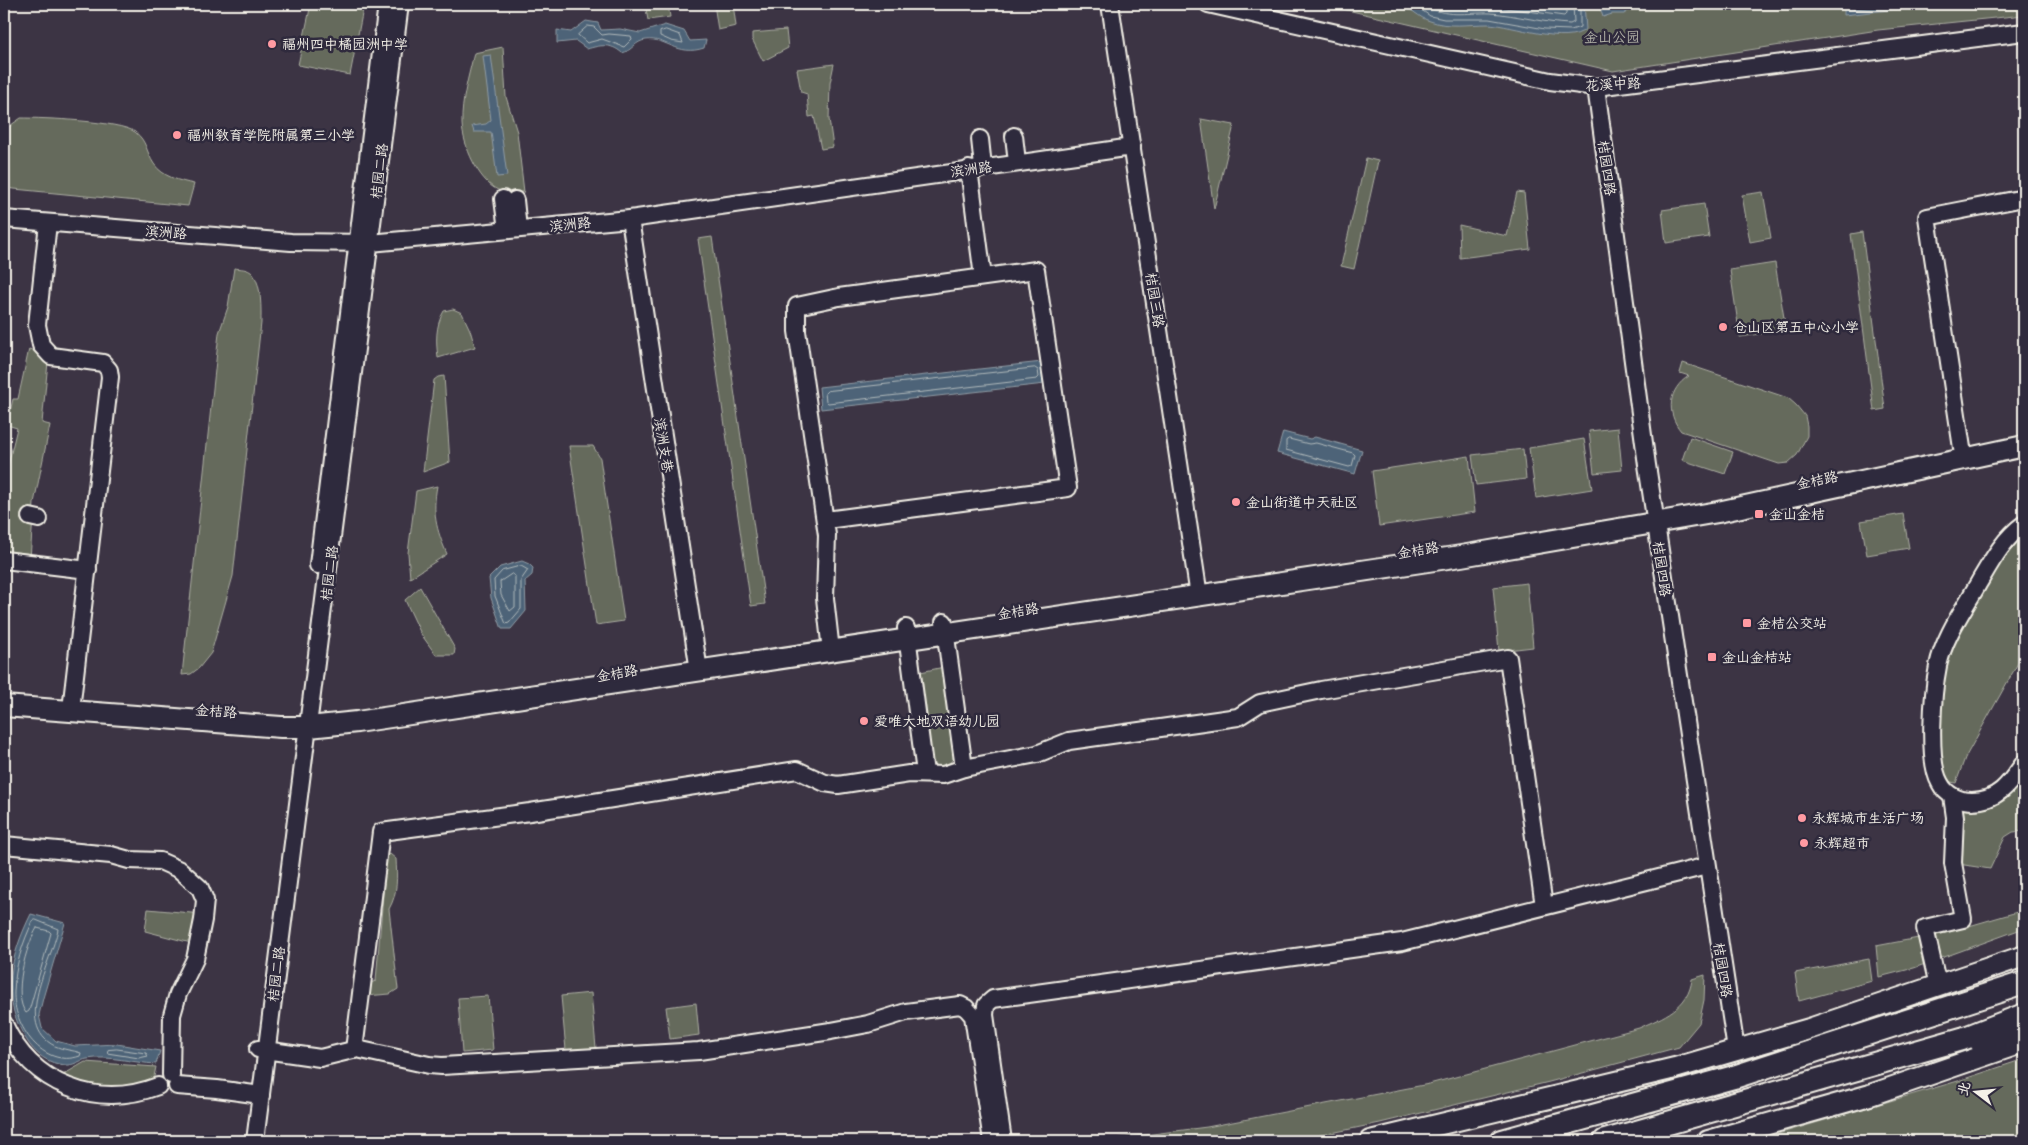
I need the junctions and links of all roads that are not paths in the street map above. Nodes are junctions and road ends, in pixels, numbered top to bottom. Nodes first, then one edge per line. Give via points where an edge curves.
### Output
1 (387, 4) edge
2 (400, 4) edge
3 (1110, 4) edge
4 (1208, 4) edge
5 (2024, 32) edge
6 (1596, 87) junction
7 (1014, 136) dead end
8 (980, 139) dead end
9 (1132, 147) junction
10 (1017, 162) junction
11 (976, 168) junction
12 (2024, 198) edge
13 (509, 200) dead end
14 (4, 219) edge
15 (630, 219) junction
16 (48, 223) junction
17 (512, 230) junction
18 (363, 243) junction
19 (983, 277) junction
20 (2024, 434) edge
21 (2024, 446) edge
22 (1964, 453) junction
23 (1654, 518) junction
24 (826, 520) junction
25 (2024, 524) edge
26 (4, 560) edge
27 (88, 570) junction
28 (1198, 590) junction
29 (945, 628) junction
30 (906, 634) junction
31 (830, 645) junction
32 (698, 664) junction
33 (4, 696) edge
34 (72, 701) junction
35 (4, 706) edge
36 (305, 721) junction
37 (2024, 763) edge
38 (964, 768) junction
39 (925, 773) junction
40 (1952, 796) junction
41 (4, 845) edge
42 (1707, 866) junction
43 (1544, 906) junction
44 (2024, 956) edge
45 (2018, 984) edge
46 (1938, 986) junction
47 (2024, 1015) edge
48 (4, 1024) edge
49 (2024, 1035) edge
50 (2024, 1042) edge
51 (262, 1050) junction
52 (354, 1050) junction
53 (1736, 1050) junction
54 (1903, 1056) junction
55 (174, 1080) junction
56 (256, 1095) junction
57 (247, 1141) edge
58 (255, 1141) edge
59 (992, 1141) edge
60 (1003, 1141) edge
61 (1370, 1141) edge
62 (1502, 1141) edge
63 (1605, 1141) edge
64 (1708, 1141) edge

1 - 18 street, 桔园二路
2 - 18 street, 桔园二路
3 - 9 street, 桔园三路
4 - 6 street, 花溪中路 via 1550,81
5 - 6 street, 花溪中路
6 - 23 street, 桔园四路
7 - 10 street
8 - 11 street
9 - 10 street, 滨洲路
9 - 28 street, 桔园三路
10 - 11 street, 滨洲路
11 - 15 street, 滨洲路
11 - 19 street
12 - 22 street via 1927,217
13 - 17 street
14 - 16 street, 滨洲路
15 - 17 street, 滨洲路
15 - 32 street, 滨洲支巷
16 - 18 street, 滨洲路 via 291,242
16 - 27 street via 37,325 41,346 51,356 103,364 110,377
17 - 18 street, 滨洲路
18 - 36 street, 桔园二路
19 - 24 street via 797,306 797,331
19 - 24 street via 1036,270 1068,488
20 - 22 main road, 金桔路
21 - 22 main road
22 - 23 main road, 金桔路 via 1716,502
23 - 28 main road, 金桔路
23 - 42 street, 桔园四路
24 - 31 street via 825,598
25 - 40 street via 2012,533 1996,554 1950,635 1938,664 1933,718 1934,762 1940,783
26 - 27 street
27 - 34 street
28 - 29 main road, 金桔路
29 - 30 main road, 金桔路
29 - 38 street
30 - 31 main road, 金桔路
30 - 39 street
31 - 32 main road, 金桔路
32 - 36 main road, 金桔路 via 583,678
33 - 34 main road, 金桔路
34 - 36 main road, 金桔路
35 - 36 main road
36 - 51 street, 桔园二路
37 - 40 street via 2009,784 1994,796 1977,801
38 - 39 street via 943,775
38 - 43 street via 1037,754 1068,741 1238,717 1252,706 1268,701 1508,658
39 - 52 street via 838,785 825,783 797,770 382,832
40 - 46 street via 1956,817 1953,863 1962,919 1924,928
41 - 55 street via 163,862 180,870 200,888 204,900 195,959 172,1015
42 - 43 street
42 - 53 street, 桔园四路
43 - 60 street via 1402,942 993,999 986,1005 985,1015
44 - 46 main road
45 - 62 highway via 1734,1077
46 - 53 main road
47 - 54 highway via 1965,1038
48 - 55 street via 12,1043 27,1061 44,1075 71,1088 93,1094 116,1094 158,1086 160,1077
49 - 54 highway
50 - 64 main road via 1870,1095
51 - 52 street via 320,1058
51 - 56 street, 桔园二路
52 - 59 street via 442,1066 698,1051 831,1031 906,1012 960,1006 972,1016
53 - 61 main road via 1675,1068
54 - 63 highway
55 - 56 street
56 - 57 street, 桔园二路
56 - 58 street, 桔园二路

